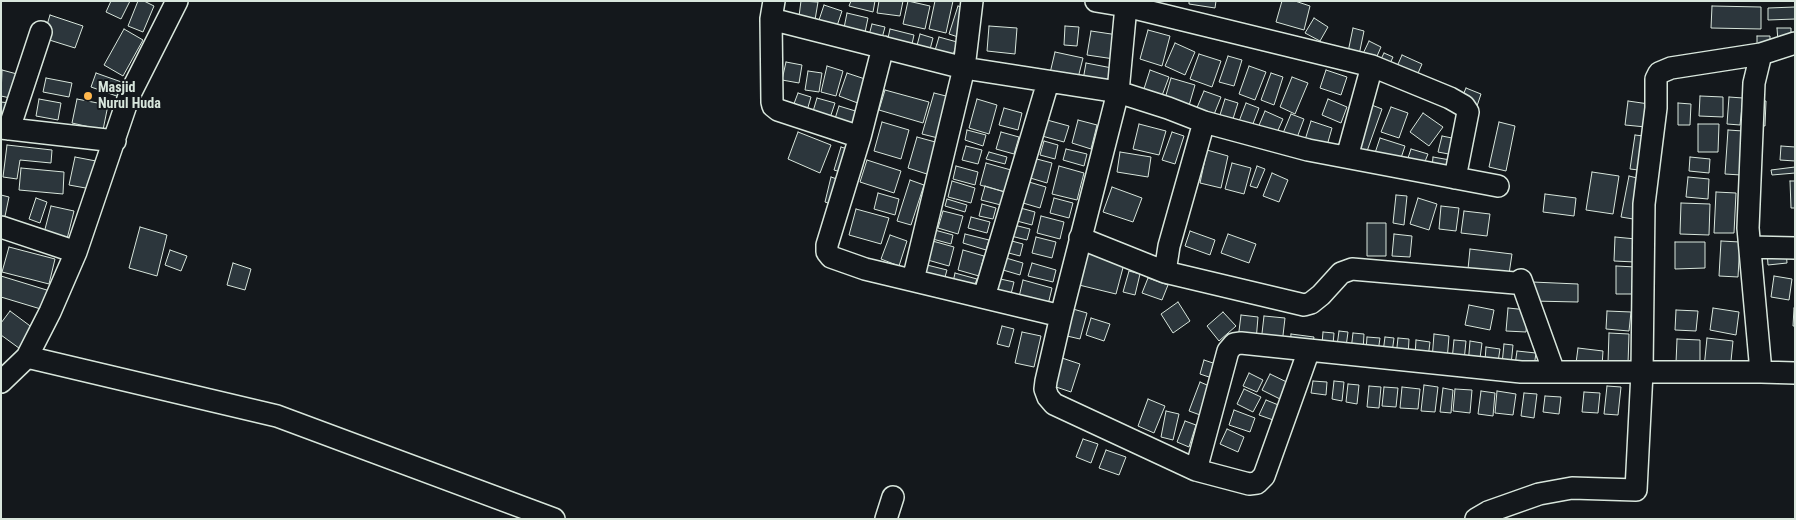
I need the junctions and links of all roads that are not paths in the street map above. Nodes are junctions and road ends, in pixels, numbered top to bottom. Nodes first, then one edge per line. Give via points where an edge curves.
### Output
1 (177, 1) edge
2 (972, 1) edge
3 (1096, 1) edge
4 (1126, 6) junction
5 (772, 10) edge
6 (41, 32) dead end
7 (1795, 43) edge
8 (883, 48) junction
9 (1760, 54) junction
10 (1372, 66) junction
11 (964, 68) junction
12 (1048, 82) junction
13 (1118, 92) junction
14 (1204, 122) junction
15 (5, 128) edge
16 (860, 137) junction
17 (115, 141) junction
18 (1346, 157) junction
19 (1455, 178) junction
20 (1498, 186) dead end
21 (1, 227) edge
22 (1080, 238) junction
23 (1750, 247) junction
24 (1795, 248) edge
25 (76, 252) junction
26 (1165, 272) junction
27 (913, 280) junction
28 (984, 297) junction
29 (1061, 316) junction
30 (1309, 350) junction
31 (27, 357) junction
32 (1554, 372) junction
33 (1642, 372) junction
34 (1761, 372) junction
35 (1795, 373) edge
36 (1, 382) edge
37 (1196, 470) junction
38 (893, 497) dead end
39 (514, 512) edge
40 (554, 519) edge
41 (886, 519) edge
42 (1476, 519) edge

1 - 17 street via 130,96
2 - 11 street
3 - 4 street
4 - 10 street
4 - 13 street
5 - 8 street
5 - 16 street via 773,106
6 - 15 street
7 - 9 street
8 - 11 street
8 - 16 street
9 - 23 street via 1754,83
9 - 33 street via 1671,68 1656,78 1656,108 1644,204
10 - 18 street
10 - 19 street via 1450,98 1466,108 1468,112
11 - 12 street
11 - 27 street
12 - 13 street
12 - 28 street
13 - 14 street
13 - 22 street
14 - 18 street
14 - 26 street
15 - 17 street
16 - 27 street via 827,252 846,263
17 - 25 street
18 - 19 street
19 - 20 street
21 - 25 street
22 - 26 street
22 - 29 street
23 - 24 street
23 - 34 street
25 - 31 street
26 - 32 street via 1304,305 1322,295 1341,273 1352,269 1518,281
27 - 28 street
28 - 29 street
29 - 37 street via 1045,389 1054,404
30 - 32 street via 1520,372
30 - 37 street via 1264,476 1257,483 1249,484
30 - 37 street via 1242,343 1230,347
31 - 36 street
31 - 39 street via 277,416
32 - 33 street
33 - 34 street
33 - 42 street via 1636,490 1572,488 1539,494
34 - 35 street
38 - 41 street
39 - 40 street

